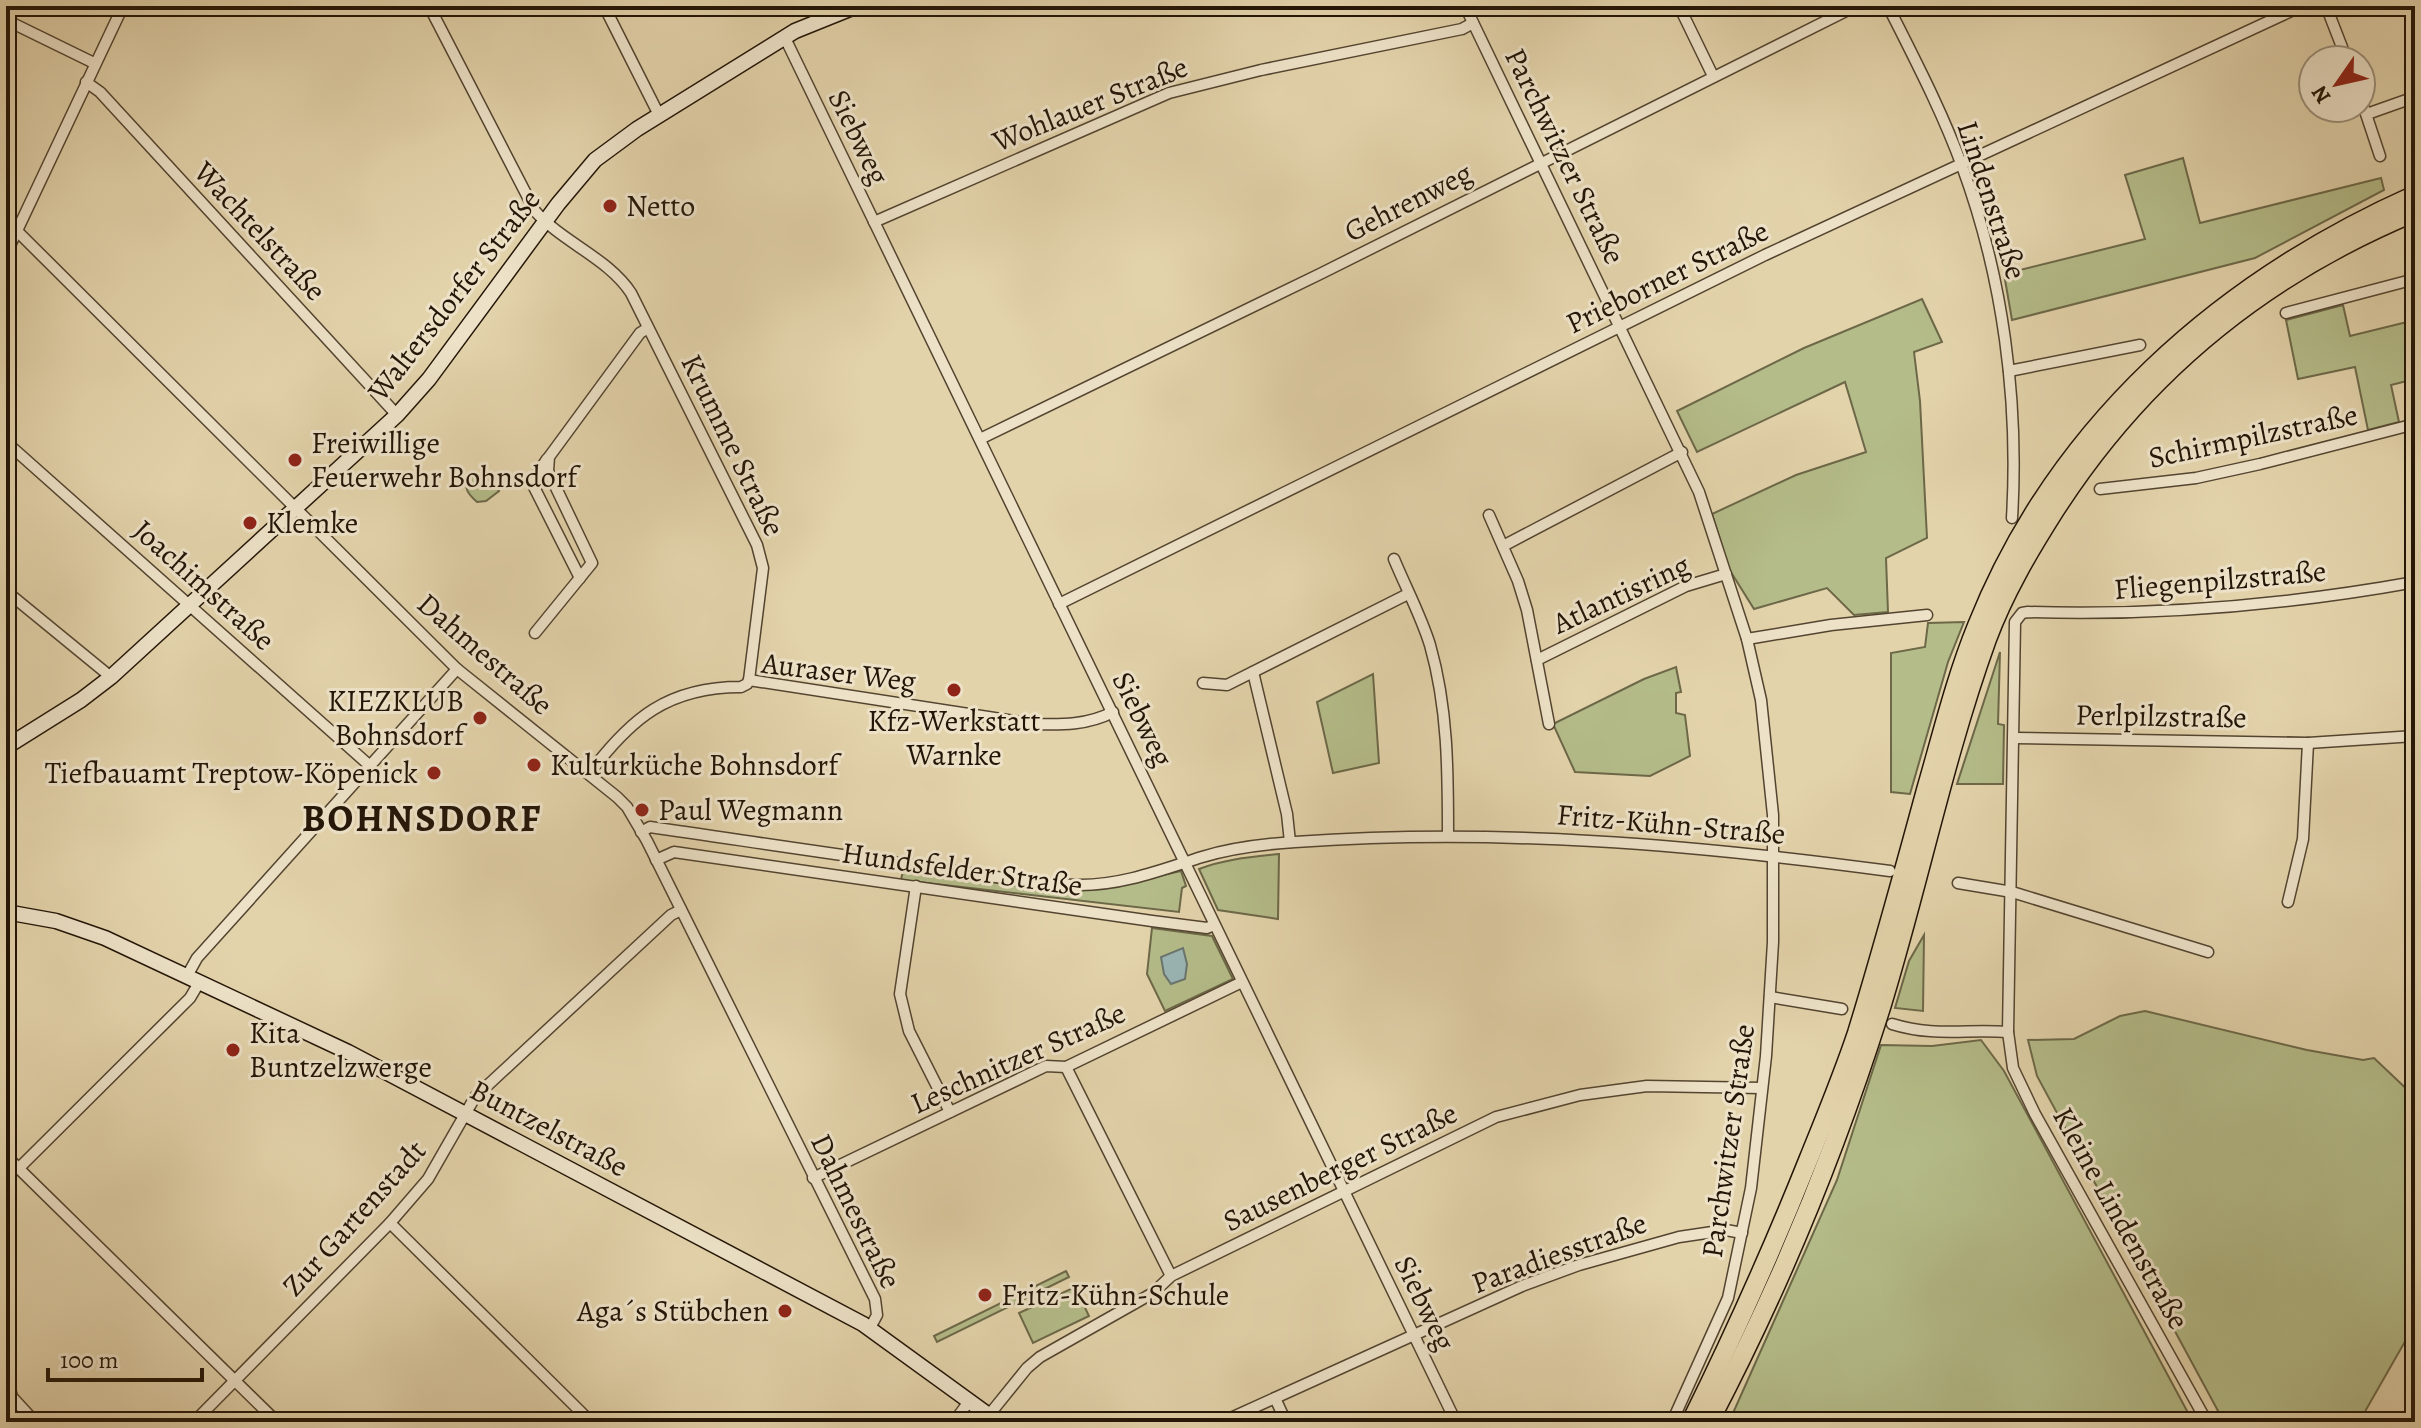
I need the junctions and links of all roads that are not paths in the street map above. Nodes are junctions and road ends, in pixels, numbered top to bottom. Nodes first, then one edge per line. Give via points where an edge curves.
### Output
1 (123, 6) edge
2 (429, 6) edge
3 (604, 6) edge
4 (857, 6) edge
5 (1465, 6) edge
6 (1679, 6) edge
7 (1856, 6) edge
8 (1888, 6) edge
9 (2302, 6) edge
10 (2326, 6) edge
11 (6, 20) edge
12 (1473, 23) junction
13 (785, 38) junction
14 (2341, 44) edge
15 (94, 63) junction
16 (1713, 76) junction
17 (86, 82) junction
18 (2415, 97) edge
19 (2377, 110) edge
20 (659, 115) junction
21 (2370, 124) edge
22 (2380, 156) dead end
23 (1541, 162) junction
24 (1962, 164) junction
25 (2415, 195) edge
26 (2415, 212) edge
27 (6, 220) edge
28 (545, 222) junction
29 (874, 222) junction
30 (18, 230) junction
31 (6, 254) edge
32 (2415, 279) edge
33 (2286, 313) dead end
34 (1621, 326) junction
35 (648, 328) junction
36 (2140, 345) dead end
37 (2009, 371) junction
38 (397, 415) junction
39 (2415, 424) edge
40 (980, 439) junction
41 (6, 442) edge
42 (1682, 452) junction
43 (549, 457) junction
44 (2100, 489) dead end
45 (296, 508) junction
46 (1489, 515) dead end
47 (2012, 518) dead end
48 (1503, 546) junction
49 (1394, 559) dead end
50 (1726, 574) junction
51 (580, 578) junction
52 (2415, 582) edge
53 (6, 591) edge
54 (1408, 594) junction
55 (1059, 604) junction
56 (190, 605) junction
57 (2028, 612) joint
58 (1927, 615) dead end
59 (535, 633) dead end
60 (1747, 639) junction
61 (1537, 660) junction
62 (457, 669) junction
63 (1253, 672) junction
64 (111, 677) junction
65 (749, 680) junction
66 (1203, 683) dead end
67 (1113, 712) junction
68 (1549, 724) dead end
69 (2415, 736) edge
70 (2014, 738) junction
71 (2308, 743) junction
72 (6, 747) edge
73 (369, 765) junction
74 (589, 774) junction
75 (641, 832) junction
76 (1448, 836) junction
77 (1290, 842) junction
78 (1774, 855) junction
79 (656, 860) junction
80 (1185, 863) junction
81 (1890, 871) dead end
82 (1958, 883) dead end
83 (916, 886) junction
84 (2012, 892) junction
85 (2288, 902) dead end
86 (681, 910) junction
87 (6, 912) edge
88 (1214, 925) junction
89 (2208, 952) dead end
90 (194, 978) junction
91 (1242, 982) junction
92 (1770, 997) junction
93 (1842, 1009) dead end
94 (1892, 1024) dead end
95 (2008, 1032) junction
96 (1066, 1067) junction
97 (1762, 1088) junction
98 (950, 1112) junction
99 (466, 1114) junction
100 (6, 1156) edge
101 (19, 1168) junction
102 (813, 1178) junction
103 (1344, 1191) junction
104 (390, 1223) junction
105 (1742, 1233) junction
106 (1171, 1276) junction
107 (870, 1328) junction
108 (1414, 1335) junction
109 (6, 1372) edge
110 (235, 1380) junction
111 (9, 1396) edge
112 (1275, 1398) junction
113 (970, 1400) junction
114 (994, 1419) edge
115 (35, 1422) edge
116 (194, 1422) edge
117 (277, 1422) edge
118 (591, 1422) edge
119 (954, 1422) edge
120 (1222, 1422) edge
121 (1286, 1422) edge
122 (1456, 1422) edge
123 (1672, 1422) edge
124 (1691, 1422) edge
125 (1709, 1422) edge
126 (2207, 1422) edge

1 - 15 street
2 - 28 street, Krumme Straße
3 - 20 street
4 - 13 street, Waltersdorfer Straße
5 - 12 street, Parchwitzer Straße
6 - 16 street
7 - 16 street, Gehrenweg
8 - 24 street, Lindenstraße
9 - 24 street, Prieborner Straße
10 - 14 street
11 - 15 street
12 - 23 street, Parchwitzer Straße
12 - 29 street, Wohlauer Straße via 1169,93
13 - 20 street, Waltersdorfer Straße
13 - 29 street, Siebweg
15 - 17 street
16 - 23 street, Gehrenweg
17 - 30 street
17 - 38 street, Wachtelstraße
18 - 19 street
20 - 28 street, Waltersdorfer Straße via 595,160
21 - 22 street
23 - 34 street, Parchwitzer Straße
23 - 40 street, Gehrenweg
24 - 34 street, Prieborner Straße
24 - 37 street, Lindenstraße via 1994,276
25 - 124 highway via 2344,228 2222,307 2122,395 2034,515 2000,573 1961,669 1856,1035 1831,1103 1767,1265
26 - 125 highway via 2309,265 2192,348 2111,431 2034,544 1988,636 1962,713 1852,1095 1766,1307
27 - 30 street, Dahmestraße
28 - 35 street, Krumme Straße via 626,285
28 - 38 street, Waltersdorfer Straße
29 - 40 street, Siebweg
30 - 31 street
30 - 45 street, Dahmestraße
32 - 33 street
34 - 42 street, Parchwitzer Straße
34 - 55 street, Prieborner Straße
35 - 43 street, Krumme Straße
35 - 65 street, Krumme Straße via 761,555
36 - 37 street
37 - 47 street, Lindenstraße via 2015,446
38 - 45 street, Waltersdorfer Straße
39 - 44 street, Schirmpilzstraße via 2196,478
40 - 55 street, Siebweg
41 - 56 street, Joachimstraße
42 - 48 street
42 - 50 street, Parchwitzer Straße
43 - 51 street via 555,488 590,555 592,563
43 - 51 street, Krumme Straße via 533,480 534,487
45 - 56 street, Waltersdorfer Straße
45 - 62 street, Dahmestraße
46 - 48 street, Atlantisring
48 - 61 street, Atlantisring via 1522,595
49 - 54 street
50 - 60 street, Parchwitzer Straße
50 - 61 street, Atlantisring via 1686,586
51 - 59 street
52 - 57 street, Fliegenpilzstraße via 2239,607
53 - 64 street
54 - 63 street
54 - 76 street via 1429,645 1446,724
55 - 67 street, Siebweg
56 - 64 street, Waltersdorfer Straße
56 - 73 street, Joachimstraße
57 - 70 street, Kleine Lindenstraße via 2018,617 2014,630
58 - 60 street
60 - 78 street, Parchwitzer Straße via 1763,714
61 - 68 street, Atlantisring
62 - 73 street
62 - 74 street, Dahmestraße
63 - 66 street via 1227,685
63 - 77 street
64 - 72 street, Waltersdorfer Straße
65 - 67 street, Auraser Weg via 1034,724 1073,724
65 - 74 street, Auraser Weg via 741,687 692,692 656,707 619,736
67 - 80 street, Siebweg
69 - 71 street, Perlpilzstraße
70 - 71 street, Perlpilzstraße
70 - 84 street, Kleine Lindenstraße
71 - 85 street via 2303,839
73 - 90 street via 197,958
74 - 75 street, Dahmestraße via 627,807
75 - 79 street, Dahmestraße
75 - 80 street, Hundsfelder Straße via 650,827 1055,884 1116,883
76 - 77 street, Fritz-Kühn-Straße
76 - 78 street, Fritz-Kühn-Straße via 1622,841
77 - 80 street, Fritz-Kühn-Straße
78 - 81 street, Fritz-Kühn-Straße
78 - 92 street, Parchwitzer Straße
79 - 83 street, Hundsfelder Straße via 674,852
79 - 86 street, Dahmestraße
80 - 88 street, Siebweg
82 - 84 street
83 - 88 street, Hundsfelder Straße
83 - 98 street via 900,994 909,1031
84 - 89 street
84 - 95 street, Kleine Lindenstraße
86 - 99 street, Zur Gartenstadt via 475,1097
86 - 102 street, Dahmestraße
87 - 90 street, Buntzelstraße via 105,938
88 - 91 street, Siebweg
90 - 99 street, Buntzelstraße
90 - 101 street via 190,998
91 - 96 street, Leschnitzer Straße
91 - 103 street, Siebweg
92 - 93 street, Parchwitzer Straße
92 - 97 street, Parchwitzer Straße
94 - 95 street via 1936,1033
95 - 126 street, Kleine Lindenstraße via 2013,1068 2035,1114
96 - 98 street, Leschnitzer Straße via 1046,1066
96 - 106 street
97 - 103 street, Sausenberger Straße via 1647,1086 1580,1095 1496,1117
97 - 105 street, Parchwitzer Straße
98 - 102 street, Leschnitzer Straße
99 - 104 street, Zur Gartenstadt via 428,1179
99 - 107 street, Buntzelstraße
100 - 101 street
101 - 110 street
102 - 107 street, Dahmestraße via 875,1299 877,1315
103 - 106 street, Sausenberger Straße
103 - 108 street, Siebweg
104 - 110 street, Zur Gartenstadt
104 - 118 street
105 - 108 street, Paradiesstraße via 1726,1230 1679,1237 1602,1258 1522,1286
105 - 123 street, Parchwitzer Straße via 1728,1298
106 - 114 street, Sausenberger Straße via 1153,1293 1040,1357
107 - 113 street, Buntzelstraße
108 - 112 street, Paradiesstraße
108 - 122 street, Siebweg
109 - 111 street
110 - 116 street, Zur Gartenstadt
110 - 117 street
111 - 115 street
112 - 120 street, Paradiesstraße
112 - 121 street
113 - 114 street, Buntzelstraße
113 - 119 street

